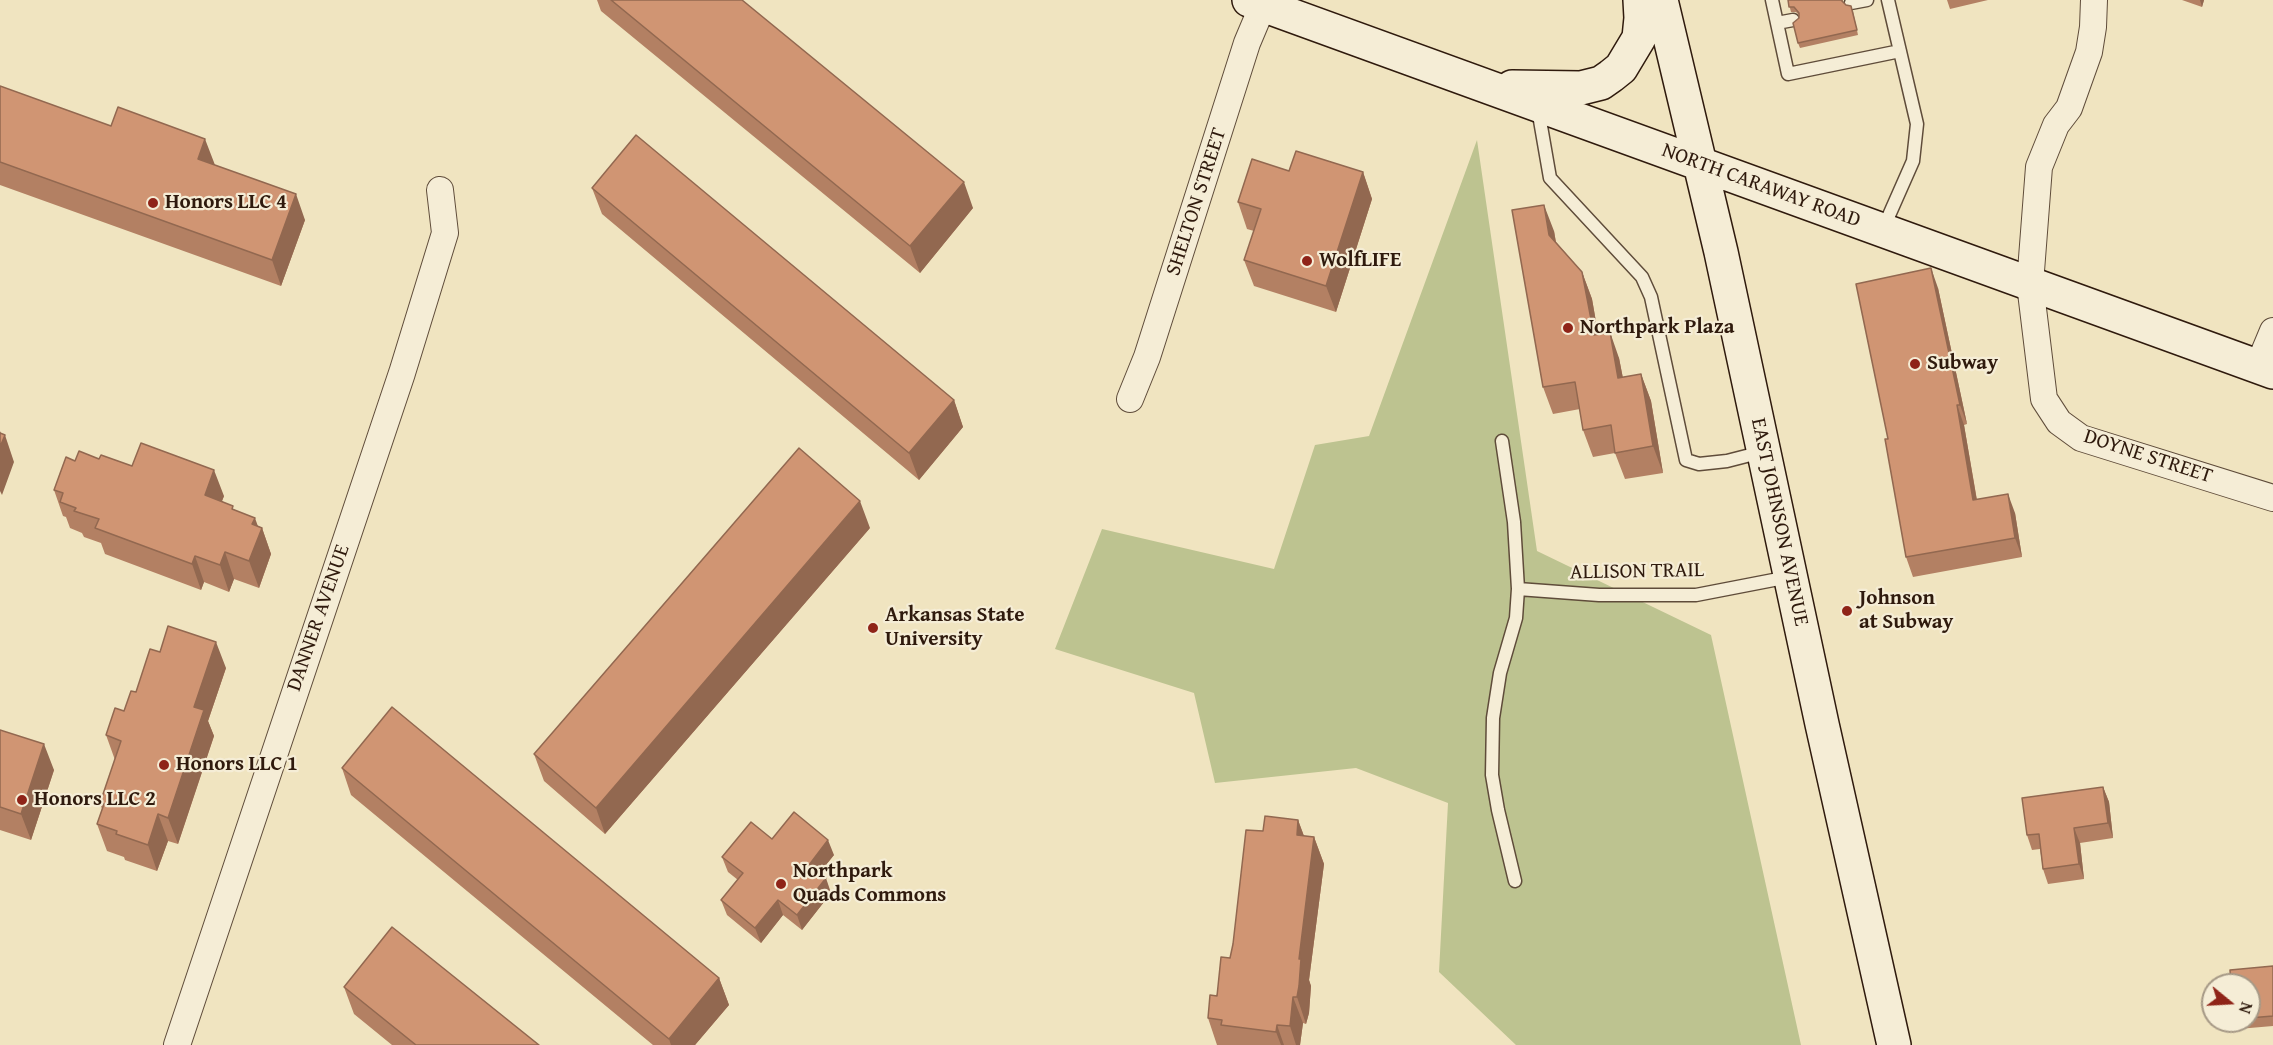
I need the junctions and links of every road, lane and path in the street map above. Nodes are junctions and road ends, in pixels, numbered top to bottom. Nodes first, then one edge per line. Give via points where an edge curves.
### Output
1 (1640, 0) edge
2 (1661, 0) edge
3 (1772, 0) edge
4 (1868, 0) edge
5 (1888, 0) edge
6 (2094, 0) edge
7 (1259, 2) edge
8 (1851, 3) edge
9 (1793, 20) edge
10 (1777, 23) junction
11 (1900, 51) junction
12 (1486, 87) junction
13 (1537, 105) junction
14 (1700, 165) junction
15 (440, 190) dead end
16 (1882, 230) junction
17 (2030, 284) junction
18 (2273, 332) edge
19 (2265, 369) edge
20 (1130, 399) dead end
21 (1502, 441) dead end
22 (1764, 451) junction
23 (2273, 498) edge
24 (1790, 576) junction
25 (1518, 589) junction
26 (1515, 881) dead end
27 (177, 1045) edge
28 (1894, 1045) edge

1 - 12 main road via 1639,38 1621,68 1601,82 1581,88
2 - 14 main road, EAST JOHNSON AVENUE
3 - 10 lane
4 - 8 lane
5 - 11 lane
6 - 17 street, DOYNE STREET via 2089,52 2069,108 2056,125 2039,167
7 - 12 main road, NORTH CARAWAY ROAD
7 - 20 street, SHELTON STREET via 1147,357
9 - 10 lane
10 - 11 lane via 1788,74
11 - 16 lane via 1917,124 1913,161
12 - 13 main road, NORTH CARAWAY ROAD
13 - 14 main road, NORTH CARAWAY ROAD
13 - 22 lane via 1550,178 1642,277 1651,297 1686,460 1699,464
14 - 16 main road, NORTH CARAWAY ROAD
14 - 22 main road, EAST JOHNSON AVENUE
15 - 27 street, DANNER AVENUE via 446,232
16 - 17 main road, NORTH CARAWAY ROAD
17 - 19 main road, NORTH CARAWAY ROAD
17 - 23 street, DOYNE STREET via 2044,399 2059,422 2081,438
18 - 19 street
21 - 25 lane via 1514,522
22 - 24 main road, EAST JOHNSON AVENUE
24 - 25 lane, ALLISON TRAIL via 1696,595 1599,595
24 - 28 main road, EAST JOHNSON AVENUE
25 - 26 lane via 1516,618 1492,718 1492,775

